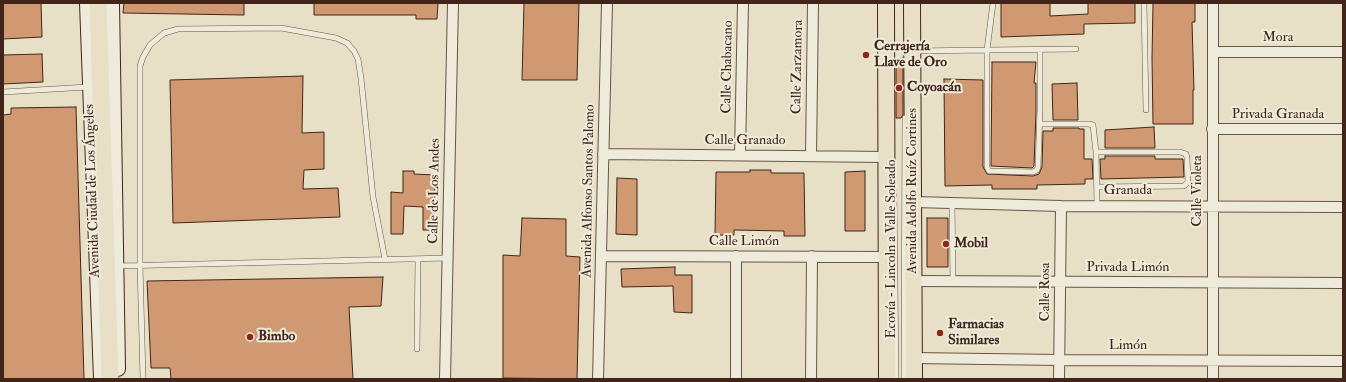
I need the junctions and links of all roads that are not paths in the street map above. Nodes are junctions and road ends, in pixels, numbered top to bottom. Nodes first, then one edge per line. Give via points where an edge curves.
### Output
1 (87, 3) edge
2 (98, 3) edge
3 (112, 3) edge
4 (453, 3) edge
5 (607, 3) edge
6 (743, 3) edge
7 (813, 3) edge
8 (886, 3) edge
9 (912, 3) edge
10 (993, 3) edge
11 (1144, 3) edge
12 (1213, 3) edge
13 (1076, 49) dead end
14 (987, 50) junction
15 (1040, 50) junction
16 (913, 51) junction
17 (1213, 52) junction
18 (1343, 52) edge
19 (89, 87) junction
20 (3, 92) edge
21 (1146, 110) dead end
22 (904, 118) dead end
23 (1039, 124) junction
24 (1212, 129) junction
25 (1343, 129) edge
26 (1096, 152) junction
27 (603, 154) junction
28 (740, 155) junction
29 (811, 156) junction
30 (887, 157) junction
31 (894, 185) dead end
32 (1097, 187) junction
33 (914, 202) junction
34 (952, 204) junction
35 (1097, 205) junction
36 (1061, 206) junction
37 (1212, 206) junction
38 (1343, 207) edge
39 (602, 256) junction
40 (736, 256) junction
41 (812, 256) junction
42 (887, 257) junction
43 (448, 258) junction
44 (418, 259) junction
45 (385, 260) junction
46 (140, 265) junction
47 (116, 266) junction
48 (914, 281) junction
49 (953, 282) junction
50 (1060, 282) junction
51 (1213, 283) junction
52 (1343, 284) edge
53 (417, 349) dead end
54 (914, 358) junction
55 (1060, 360) junction
56 (1213, 360) junction
57 (1343, 361) edge
58 (101, 379) edge
59 (110, 379) edge
60 (118, 379) edge
61 (143, 379) edge
62 (445, 379) edge
63 (598, 379) edge
64 (736, 379) edge
65 (811, 379) edge
66 (887, 379) edge
67 (896, 379) edge
68 (904, 379) edge
69 (914, 379) edge
70 (1059, 379) edge
71 (1212, 379) edge

1 - 19 main road, Avenida Ciudad de Los Ángeles
2 - 59 highway
3 - 47 main road, Avenida Ciudad de Los Ángeles
4 - 43 street, Calle de Los Andes
5 - 27 street, Avenida Alfonso Santos Palomo
6 - 28 street, Calle Chabacano
7 - 29 street, Calle Zarzamora
8 - 30 main road, Avenida Adolfo Ruíz Cortines
9 - 16 main road, Avenida Adolfo Ruíz Cortines
10 - 14 lane
11 - 21 lane
12 - 17 street, Calle Violeta
13 - 15 lane
14 - 15 lane
14 - 16 lane
14 - 23 lane via 988,170 1037,170
15 - 23 lane
16 - 33 main road, Avenida Adolfo Ruíz Cortines
17 - 18 street, Mora
17 - 24 street, Calle Violeta
19 - 20 lane
19 - 58 main road, Avenida Ciudad de Los Ángeles
22 - 68 lane, Ecovía - Lincoln a Valle Soleado
23 - 26 lane via 1092,124
24 - 25 street, Privada Granada
24 - 37 street, Calle Violeta
26 - 32 lane
26 - 32 lane via 1180,152 1186,154 1188,182 1184,186
27 - 28 street, Calle Granado
27 - 39 street, Avenida Alfonso Santos Palomo
28 - 29 street, Calle Granado
29 - 30 street, Calle Granado
30 - 42 main road, Avenida Adolfo Ruíz Cortines
31 - 67 lane
32 - 35 lane
33 - 34 street, Granada
33 - 48 main road, Avenida Adolfo Ruíz Cortines
34 - 36 street, Granada
34 - 49 lane
35 - 36 street, Granada
35 - 37 street, Granada
36 - 50 street, Calle Rosa
37 - 38 street, Granada
37 - 51 street, Calle Violeta
39 - 40 street, Calle Limón
39 - 63 street, Avenida Alfonso Santos Palomo
40 - 41 street, Calle Limón
40 - 64 street
41 - 42 street, Calle Limón
41 - 65 street
42 - 66 main road, Avenida Adolfo Ruíz Cortines
43 - 44 lane
43 - 62 street, Calle de Los Andes
44 - 45 lane
44 - 53 lane
45 - 46 lane
45 - 46 lane via 373,197 361,78 354,51 336,38 293,29 178,29 164,33 150,45 140,66
46 - 47 lane
46 - 61 lane
47 - 60 main road, Avenida Ciudad de Los Ángeles
48 - 49 street, Privada Limón
48 - 54 main road, Avenida Adolfo Ruíz Cortines
49 - 50 street, Privada Limón
50 - 51 street, Privada Limón
50 - 55 street, Calle Rosa
51 - 52 street, Privada Limón
51 - 56 street, Calle Violeta
54 - 55 street, Limón
54 - 69 main road, Avenida Adolfo Ruíz Cortines
55 - 56 street, Limón
55 - 70 street, Calle Rosa
56 - 57 street, Limón
56 - 71 street, Calle Violeta

